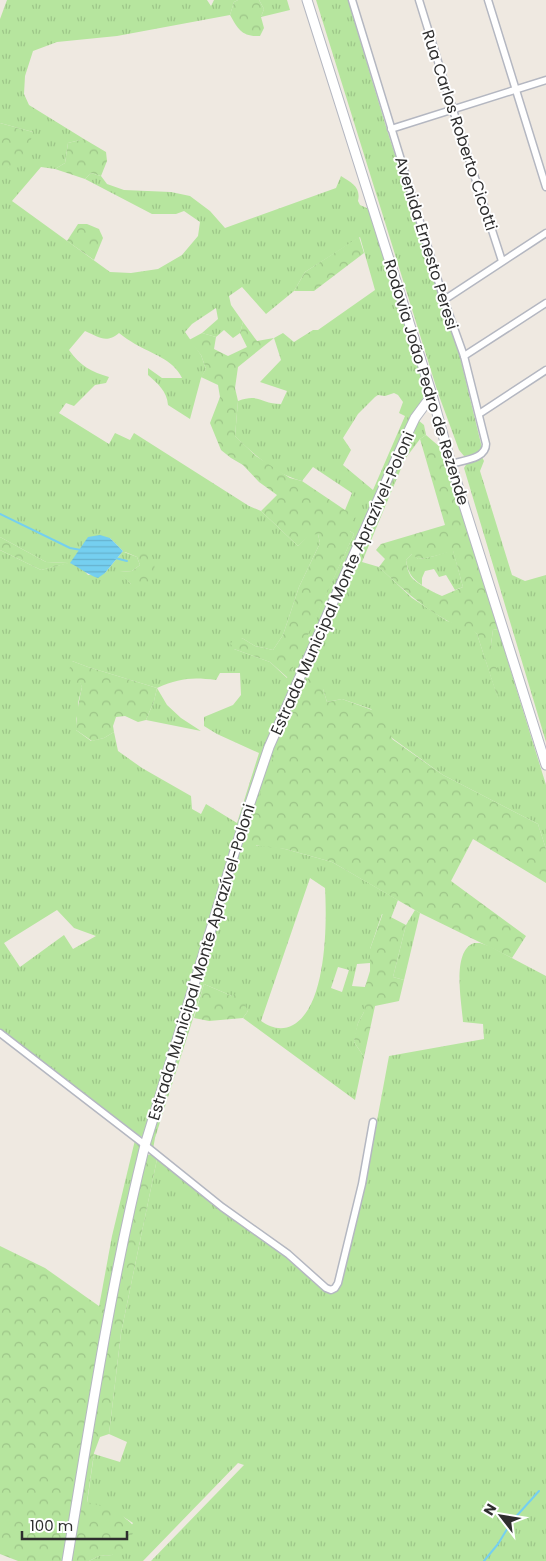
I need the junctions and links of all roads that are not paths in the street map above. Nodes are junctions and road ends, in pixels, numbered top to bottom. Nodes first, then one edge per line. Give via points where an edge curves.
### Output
1 (307, 0) edge
2 (352, 0) edge
3 (419, 0) edge
4 (488, 0) edge
5 (546, 80) edge
6 (516, 91) junction
7 (452, 110) junction
8 (391, 129) junction
9 (546, 187) edge
10 (546, 232) edge
11 (502, 261) junction
12 (444, 300) junction
13 (546, 303) edge
14 (464, 356) junction
15 (546, 370) edge
16 (432, 395) junction
17 (478, 414) junction
18 (452, 464) junction
19 (546, 765) edge
20 (0, 1033) edge
21 (373, 1122) dead end
22 (145, 1145) junction
23 (66, 1561) edge

1 - 16 street, Rodovia João Pedro de Rezende
2 - 8 street, Avenida Ernesto Peresi
3 - 7 street, Rua Carlos Roberto Cicotti
4 - 6 street
5 - 6 street
6 - 7 street
6 - 9 street
7 - 8 street
7 - 11 street, Rua Carlos Roberto Cicotti
8 - 12 street, Avenida Ernesto Peresi
10 - 11 street
11 - 12 street
12 - 14 street, Avenida Ernesto Peresi
13 - 14 street
14 - 17 street, Avenida Ernesto Peresi
15 - 17 street
16 - 18 street, Rodovia João Pedro de Rezende
16 - 22 street, Estrada Municipal Monte Aprazível-Poloni via 404,439 269,747
17 - 18 street, Avenida Ernesto Peresi via 486,444 484,452
18 - 19 street, Rodovia João Pedro de Rezende
20 - 22 street
21 - 22 street via 338,1283 331,1290
22 - 23 street, Estrada Municipal Monte Aprazível-Poloni via 124,1233

